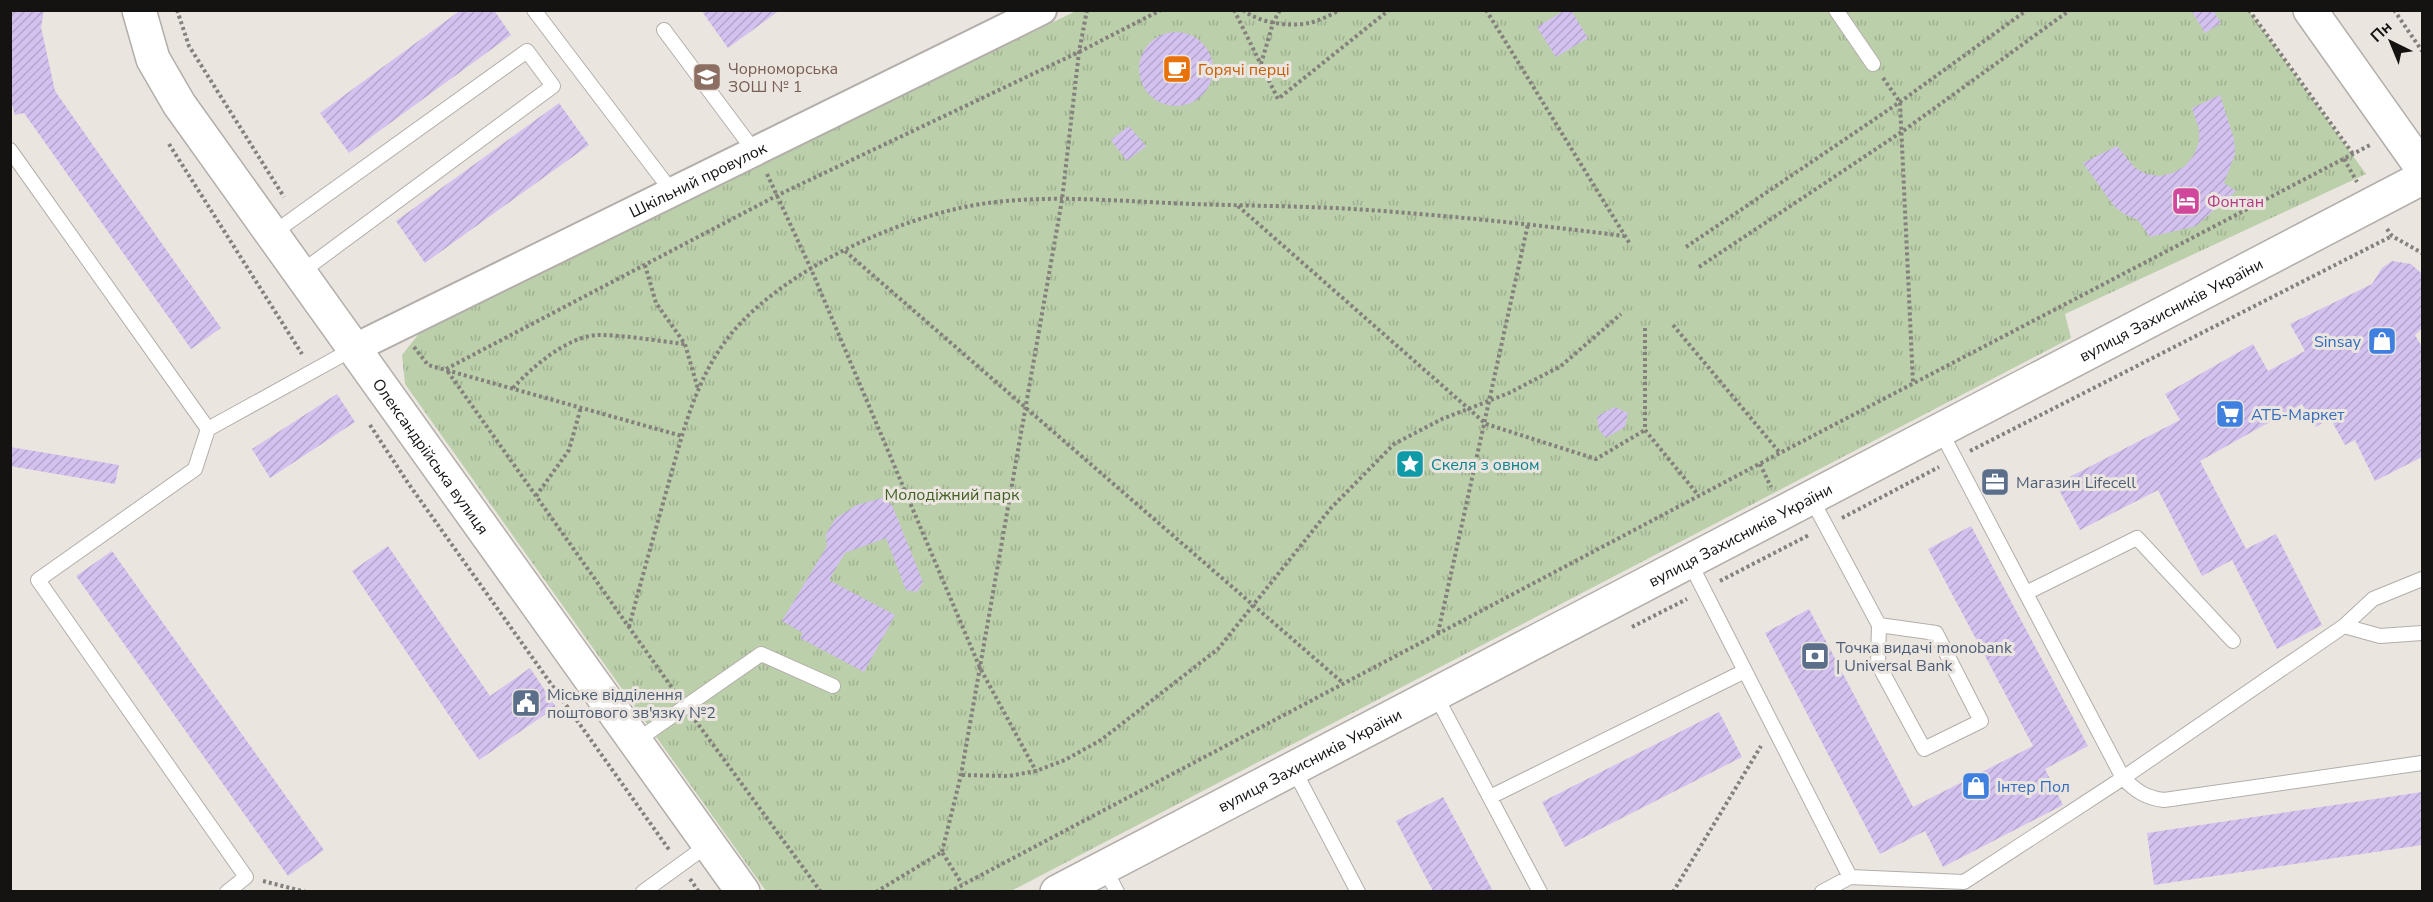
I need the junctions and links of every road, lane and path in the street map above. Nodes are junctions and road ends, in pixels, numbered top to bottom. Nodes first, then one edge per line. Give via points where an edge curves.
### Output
1 (139, 10) edge
2 (177, 10) edge
3 (534, 10) edge
4 (1041, 10) edge
5 (1087, 10) edge
6 (1161, 10) edge
7 (1234, 10) edge
8 (1243, 10) edge
9 (1281, 10) edge
10 (1340, 10) edge
11 (1389, 10) edge
12 (1486, 10) edge
13 (1836, 10) edge
14 (2027, 10) edge
15 (2070, 10) edge
16 (2249, 10) edge
17 (2310, 10) edge
18 (2394, 10) edge
19 (1273, 23) junction
20 (664, 30) dead end
21 (2422, 51) edge
22 (1079, 52) junction
23 (1874, 64) joint
24 (1261, 65) junction
25 (1900, 102) junction
26 (1903, 131) junction
27 (10, 150) edge
28 (755, 152) junction
29 (2422, 168) edge
30 (2422, 178) edge
31 (673, 193) junction
32 (778, 195) junction
33 (1062, 200) junction
34 (1238, 206) junction
35 (1528, 224) junction
36 (284, 226) junction
37 (1624, 236) junction
38 (2392, 236) dead end
39 (1630, 244) dead end
40 (1686, 247) dead end
41 (845, 251) junction
42 (645, 265) junction
43 (1699, 267) dead end
44 (811, 269) junction
45 (300, 273) junction
46 (1621, 314) dead end
47 (1673, 326) dead end
48 (1645, 328) dead end
49 (685, 344) junction
50 (354, 350) junction
51 (428, 365) dead end
52 (446, 369) junction
53 (1913, 383) junction
54 (513, 388) junction
55 (698, 389) junction
56 (1491, 400) junction
57 (1026, 406) junction
58 (581, 407) junction
59 (1467, 409) junction
60 (1486, 424) junction
61 (208, 429) junction
62 (1645, 430) junction
63 (1940, 430) junction
64 (682, 436) junction
65 (1779, 453) junction
66 (1955, 459) junction
67 (408, 483) dead end
68 (536, 496) junction
69 (1699, 496) junction
70 (1811, 498) junction
71 (1827, 526) junction
72 (1689, 561) junction
73 (2422, 579) edge
74 (1704, 590) junction
75 (2025, 592) junction
76 (1254, 605) junction
77 (1879, 625) junction
78 (2344, 626) junction
79 (628, 627) junction
80 (1630, 628) dead end
81 (1438, 633) junction
82 (2422, 633) edge
83 (2233, 641) dead end
84 (980, 668) junction
85 (1745, 671) junction
86 (1344, 683) junction
87 (833, 686) dead end
88 (1435, 694) junction
89 (685, 707) junction
90 (1773, 726) junction
91 (636, 741) junction
92 (2422, 763) edge
93 (1293, 768) junction
94 (1036, 771) junction
95 (961, 775) junction
96 (2123, 778) junction
97 (1491, 797) junction
98 (709, 844) junction
99 (942, 852) junction
100 (680, 865) junction
101 (1850, 877) junction
102 (246, 878) junction
103 (1110, 879) edge
104 (962, 884) junction
105 (1962, 887) edge
106 (226, 891) edge
107 (306, 891) edge
108 (643, 891) edge
109 (699, 891) edge
110 (743, 891) edge
111 (821, 891) edge
112 (876, 891) edge
113 (949, 891) edge
114 (1057, 891) edge
115 (1358, 891) edge
116 (1540, 891) edge
117 (1673, 891) edge
118 (1822, 891) edge

1 - 36 main road, Олександрійська вулиця via 153,59 179,105
2 - 36 path via 189,46
3 - 31 lane
4 - 28 street, Шкільний провулок
5 - 22 path
6 - 22 path
7 - 24 path
8 - 19 path
9 - 19 path
10 - 19 path via 1308,23
11 - 24 path via 1278,99
12 - 37 path
13 - 23 lane
14 - 25 path
15 - 26 path
16 - 53 path via 2353,154
17 - 29 main road
18 - 21 path
19 - 24 path
20 - 28 lane
22 - 32 path
22 - 33 path
23 - 25 path
25 - 26 path
25 - 40 path
26 - 43 path
26 - 53 path
27 - 61 lane
28 - 31 street, Шкільний провулок
28 - 32 path
30 - 63 main road, вулиця Захисників України
31 - 50 street, Шкільний провулок
32 - 42 path
32 - 44 path
33 - 34 path
33 - 41 path via 989,203 941,212 898,226
33 - 57 path
34 - 35 path via 1366,210
34 - 59 path
35 - 37 path
35 - 56 path
36 - 45 main road, Олександрійська вулиця
36 - 45 lane via 527,51 553,86
37 - 39 path
38 - 66 path
41 - 44 path
41 - 57 path
42 - 49 path via 656,303
42 - 52 path
44 - 55 path via 752,312 731,334
44 - 84 path
45 - 50 main road, Олександрійська вулиця
46 - 56 path via 1561,366
47 - 65 path
48 - 62 path
49 - 54 path via 595,335 562,346 529,370
49 - 55 path
50 - 61 lane
50 - 91 main road, Олександрійська вулиця
51 - 52 path
52 - 54 path
52 - 68 path
53 - 65 path
54 - 58 path
55 - 64 path
56 - 59 path
56 - 60 path
57 - 76 path
57 - 84 path
58 - 64 path
58 - 68 path via 570,450
59 - 60 path
59 - 76 path via 1394,444 1331,508
60 - 62 path via 1596,459
60 - 81 path
61 - 102 lane via 195,469 38,580
62 - 69 path
63 - 66 lane
63 - 70 main road, вулиця Захисників України
64 - 79 path
65 - 69 path
66 - 71 path
66 - 75 lane
67 - 100 path
68 - 79 path
69 - 81 path
70 - 71 lane
70 - 72 main road, вулиця Захисників України
71 - 74 path
71 - 77 lane
72 - 74 lane
72 - 88 main road, вулиця Захисників України
73 - 78 lane via 2373,599
74 - 80 path
74 - 85 lane
75 - 83 lane via 2137,538
75 - 96 lane
76 - 86 path
76 - 94 path via 1218,649 1145,707 1101,740
77 - 77 lane via 1878,664 1924,749 1981,721 1936,633
78 - 82 lane via 2380,636
78 - 96 lane
79 - 89 path
81 - 86 path
84 - 94 path
84 - 95 path
85 - 90 lane
85 - 97 lane
86 - 104 path
87 - 89 lane via 761,654
88 - 93 main road, вулиця Захисників України
88 - 97 lane
89 - 91 lane
89 - 111 path
90 - 101 lane
90 - 117 path
91 - 98 main road, Олександрійська вулиця
92 - 96 lane via 2164,800 2150,799
93 - 103 main road, вулиця Захисників України
93 - 115 lane
94 - 95 path via 1009,776
95 - 99 path
96 - 105 lane
97 - 116 lane
98 - 100 lane
98 - 110 main road, Олександрійська вулиця
99 - 104 path
99 - 112 path
100 - 108 lane
100 - 109 path
101 - 105 lane
101 - 118 lane
102 - 106 lane
102 - 107 path
103 - 114 main road, вулиця Захисників України
104 - 113 path

